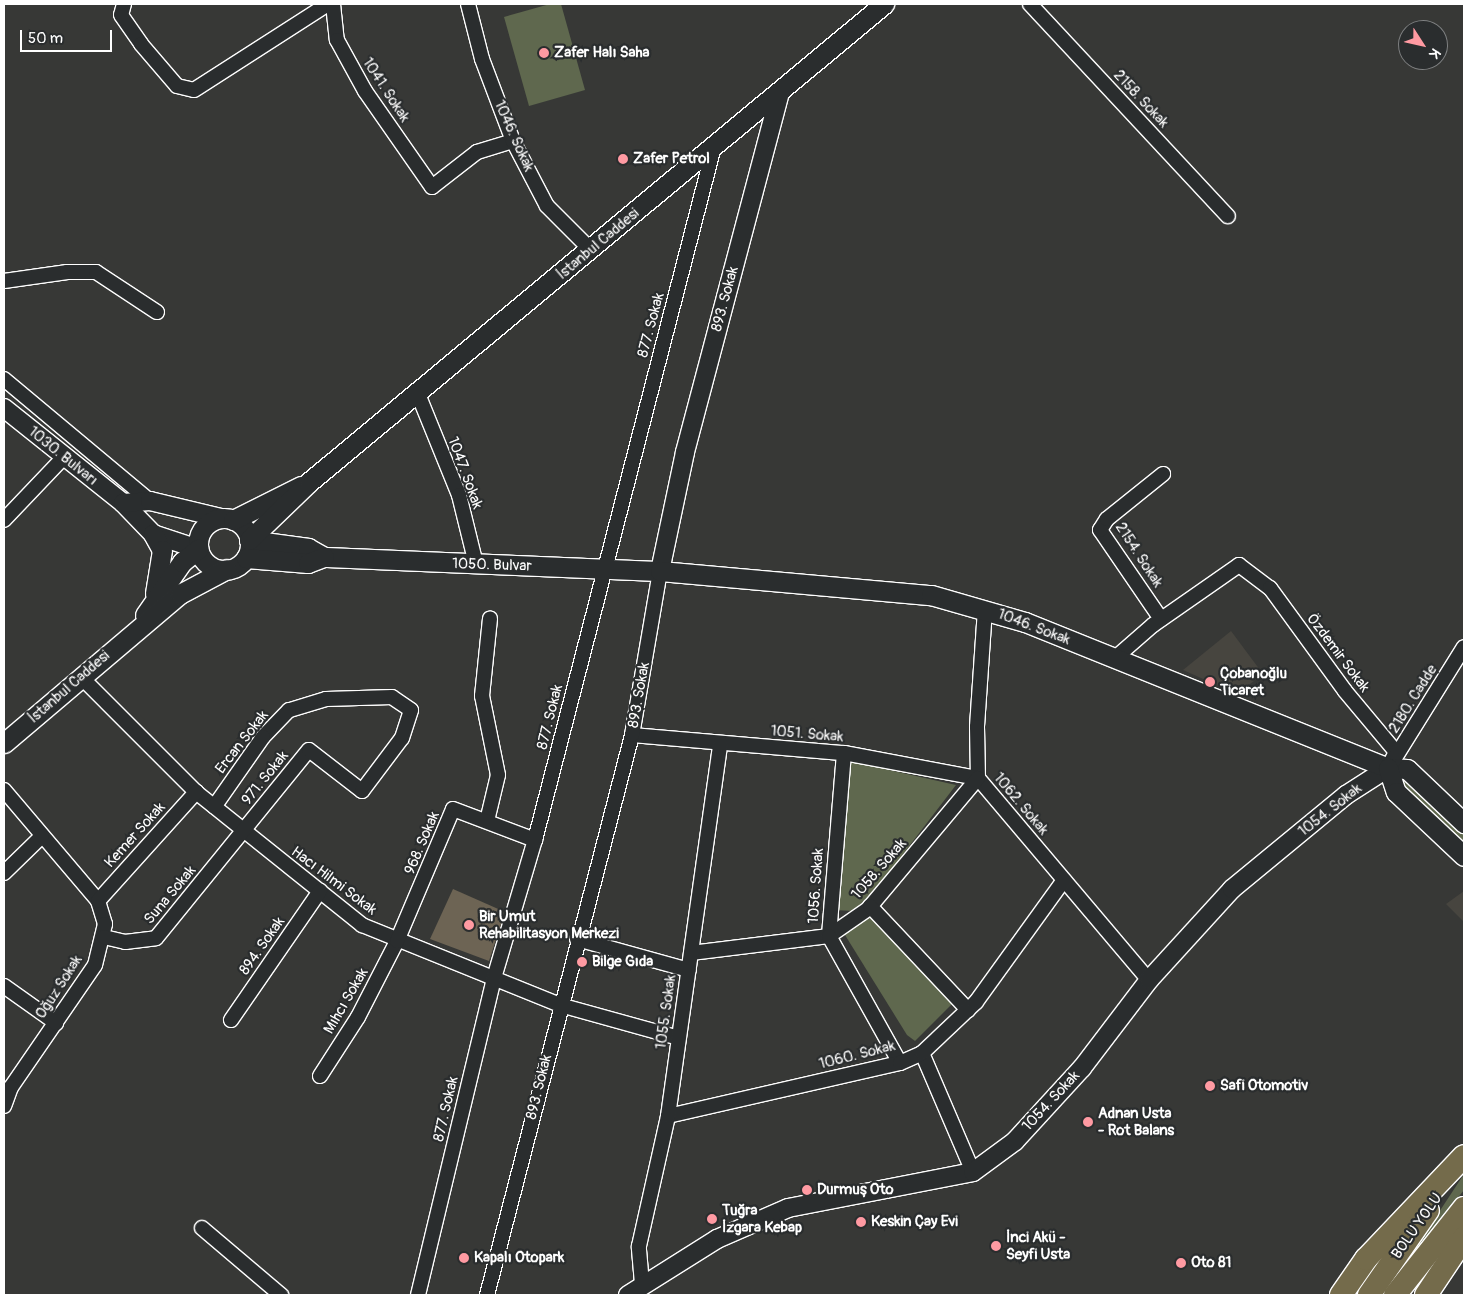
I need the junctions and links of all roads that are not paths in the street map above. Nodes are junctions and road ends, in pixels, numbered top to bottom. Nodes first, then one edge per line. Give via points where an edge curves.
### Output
1 (124, 4) edge
2 (328, 4) edge
3 (333, 4) edge
4 (468, 4) edge
5 (884, 4) edge
6 (1030, 4) edge
7 (780, 92) junction
8 (514, 141) junction
9 (714, 147) junction
10 (1228, 216) dead end
11 (591, 250) junction
12 (4, 281) edge
13 (157, 312) dead end
14 (4, 380) edge
15 (418, 394) junction
16 (4, 408) edge
17 (63, 458) junction
18 (1163, 474) dead end
19 (309, 482) junction
20 (150, 501) junction
21 (123, 503) junction
22 (227, 519) junction
23 (4, 520) edge
24 (153, 534) junction
25 (249, 540) junction
26 (198, 549) junction
27 (324, 557) junction
28 (246, 558) junction
29 (476, 564) junction
30 (227, 569) junction
31 (604, 570) junction
32 (660, 571) junction
33 (153, 603) junction
34 (985, 609) junction
35 (490, 618) dead end
36 (1161, 619) junction
37 (134, 630) junction
38 (1464, 647) edge
39 (1114, 659) junction
40 (82, 678) junction
41 (632, 735) junction
42 (4, 744) edge
43 (720, 744) junction
44 (844, 753) junction
45 (1388, 768) junction
46 (978, 778) junction
47 (4, 790) edge
48 (362, 790) joint
49 (196, 792) junction
50 (214, 807) junction
51 (487, 821) junction
52 (1464, 823) edge
53 (243, 832) junction
54 (42, 836) junction
55 (535, 840) junction
56 (1464, 856) edge
57 (4, 873) edge
58 (1064, 880) junction
59 (320, 891) junction
60 (98, 901) junction
61 (870, 906) junction
62 (829, 936) junction
63 (104, 938) junction
64 (577, 939) junction
65 (397, 942) junction
66 (691, 953) junction
67 (689, 970) junction
68 (494, 978) junction
69 (1150, 980) junction
70 (4, 986) edge
71 (560, 1006) junction
72 (968, 1010) junction
73 (231, 1020) dead end
74 (56, 1023) junction
75 (679, 1038) junction
76 (922, 1053) junction
77 (900, 1063) junction
78 (320, 1076) dead end
79 (8, 1084) edge
80 (4, 1106) edge
81 (668, 1116) junction
82 (1464, 1156) edge
83 (973, 1172) junction
84 (1464, 1208) edge
85 (202, 1228) dead end
86 (1464, 1238) edge
87 (642, 1284) junction
88 (281, 1295) edge
89 (418, 1295) edge
90 (486, 1295) edge
91 (628, 1295) edge
92 (1340, 1295) edge
93 (1369, 1295) edge
94 (1395, 1295) edge
95 (1426, 1295) edge

1 - 2 street via 121,15 141,44 178,86 194,90
3 - 8 street, 1041. Sokak via 337,40 360,82 432,187 477,152
4 - 8 street, 1046. Sokak via 482,59
5 - 7 main road, İstanbul Caddesi
6 - 10 street, 2158. Sokak
7 - 9 main road, İstanbul Caddesi
7 - 32 street, 893. Sokak via 685,452
8 - 11 street, 1046. Sokak via 547,206
9 - 11 main road, İstanbul Caddesi
9 - 31 street, 877. Sokak
11 - 15 main road, İstanbul Caddesi
12 - 13 street via 67,272 96,272
14 - 20 street
15 - 19 main road, İstanbul Caddesi
15 - 29 street, 1047. Sokak via 459,495
16 - 17 street, 1030. Bulvarı
17 - 21 street, 1030. Bulvarı
17 - 23 street
18 - 36 street, 2154. Sokak via 1107,519 1100,530
19 - 22 main road, İstanbul Caddesi
19 - 25 main road, İstanbul Caddesi
20 - 21 street
20 - 22 street
21 - 24 street, 1030. Bulvarı
22 - 25 main road via 244,527
22 - 26 main road via 201,532
24 - 26 street, 1030. Bulvarı
24 - 33 main road via 162,559
25 - 27 main road via 308,548
25 - 28 main road
26 - 30 main road via 207,564
26 - 33 main road, İstanbul Caddesi via 182,562
27 - 28 main road via 308,563
27 - 29 main road, 1050. Bulvar
28 - 30 main road
29 - 31 main road, 1050. Bulvar
30 - 37 main road, İstanbul Caddesi via 180,594
31 - 32 main road, 1050. Bulvar
31 - 55 street, 877. Sokak
32 - 34 main road, 1046. Sokak via 931,594
32 - 41 street, 893. Sokak
33 - 37 main road, İstanbul Caddesi
34 - 39 main road, 1046. Sokak
34 - 46 street, 1062. Sokak
35 - 51 street via 482,696 498,775
36 - 39 street
36 - 45 street, Özdemir Sokak via 1239,565 1270,588 1345,691 1396,752
37 - 40 main road, İstanbul Caddesi
38 - 45 street, 2180. Cadde
39 - 45 main road, 1046. Sokak
40 - 42 main road, İstanbul Caddesi
40 - 49 street, Hacı Hilmi Sokak
41 - 43 street, 1051. Sokak
41 - 64 street, 893. Sokak
43 - 44 street, 1051. Sokak
43 - 66 street, 1055. Sokak
44 - 46 street, 1051. Sokak
44 - 62 street, 1056. Sokak
45 - 52 main road, 1046. Sokak via 1407,769
45 - 56 main road via 1396,792
45 - 69 street, 1054. Sokak via 1346,795 1232,889
46 - 58 street, 1062. Sokak
46 - 61 street, 1058. Sokak
47 - 54 street
48 - 50 street, Ercan Sokak via 402,738 411,710 392,697 326,699 289,710 263,737
48 - 53 street, 971. Sokak via 310,750
49 - 50 street, Hacı Hilmi Sokak
49 - 60 street, Kemer Sokak
50 - 53 street, Hacı Hilmi Sokak
51 - 55 street, 968. Sokak
51 - 65 street, 968. Sokak via 453,809
53 - 59 street, Hacı Hilmi Sokak
53 - 63 street, Suna Sokak via 156,938 125,942
54 - 57 street
54 - 60 street
55 - 68 street, 877. Sokak
58 - 69 street, 1062. Sokak
58 - 72 street, 1060. Sokak
59 - 65 street, Hacı Hilmi Sokak via 362,925
59 - 73 street, 894. Sokak
60 - 63 street, Oğuz Sokak
61 - 62 street, 1058. Sokak
61 - 72 street
62 - 66 street, 1058. Sokak
62 - 77 street, 1056. Sokak
63 - 74 street, Oğuz Sokak via 95,965
64 - 67 street
64 - 71 street, 893. Sokak
65 - 68 street, Hacı Hilmi Sokak
65 - 78 street, Mıhcı Sokak via 358,1017
66 - 67 street, 1055. Sokak
67 - 75 street, 1055. Sokak
68 - 71 street, Hacı Hilmi Sokak
68 - 89 street, 877. Sokak
69 - 83 street, 1054. Sokak via 1082,1068 1028,1126
70 - 74 street
71 - 75 street, Hacı Hilmi Sokak
71 - 90 street, 893. Sokak
72 - 76 street, 1060. Sokak
74 - 79 street, Oğuz Sokak
75 - 81 street, 1055. Sokak
76 - 77 street, 1060. Sokak
76 - 83 street
77 - 81 street, 1060. Sokak
79 - 80 street, Oğuz Sokak
81 - 87 street, 1055. Sokak via 639,1246
82 - 92 highway via 1366,1259
82 - 93 highway, BOLU YOLU
83 - 87 street, 1054. Sokak via 788,1208 717,1239
84 - 94 highway
85 - 88 street
86 - 95 highway
87 - 91 street, 1054. Sokak

